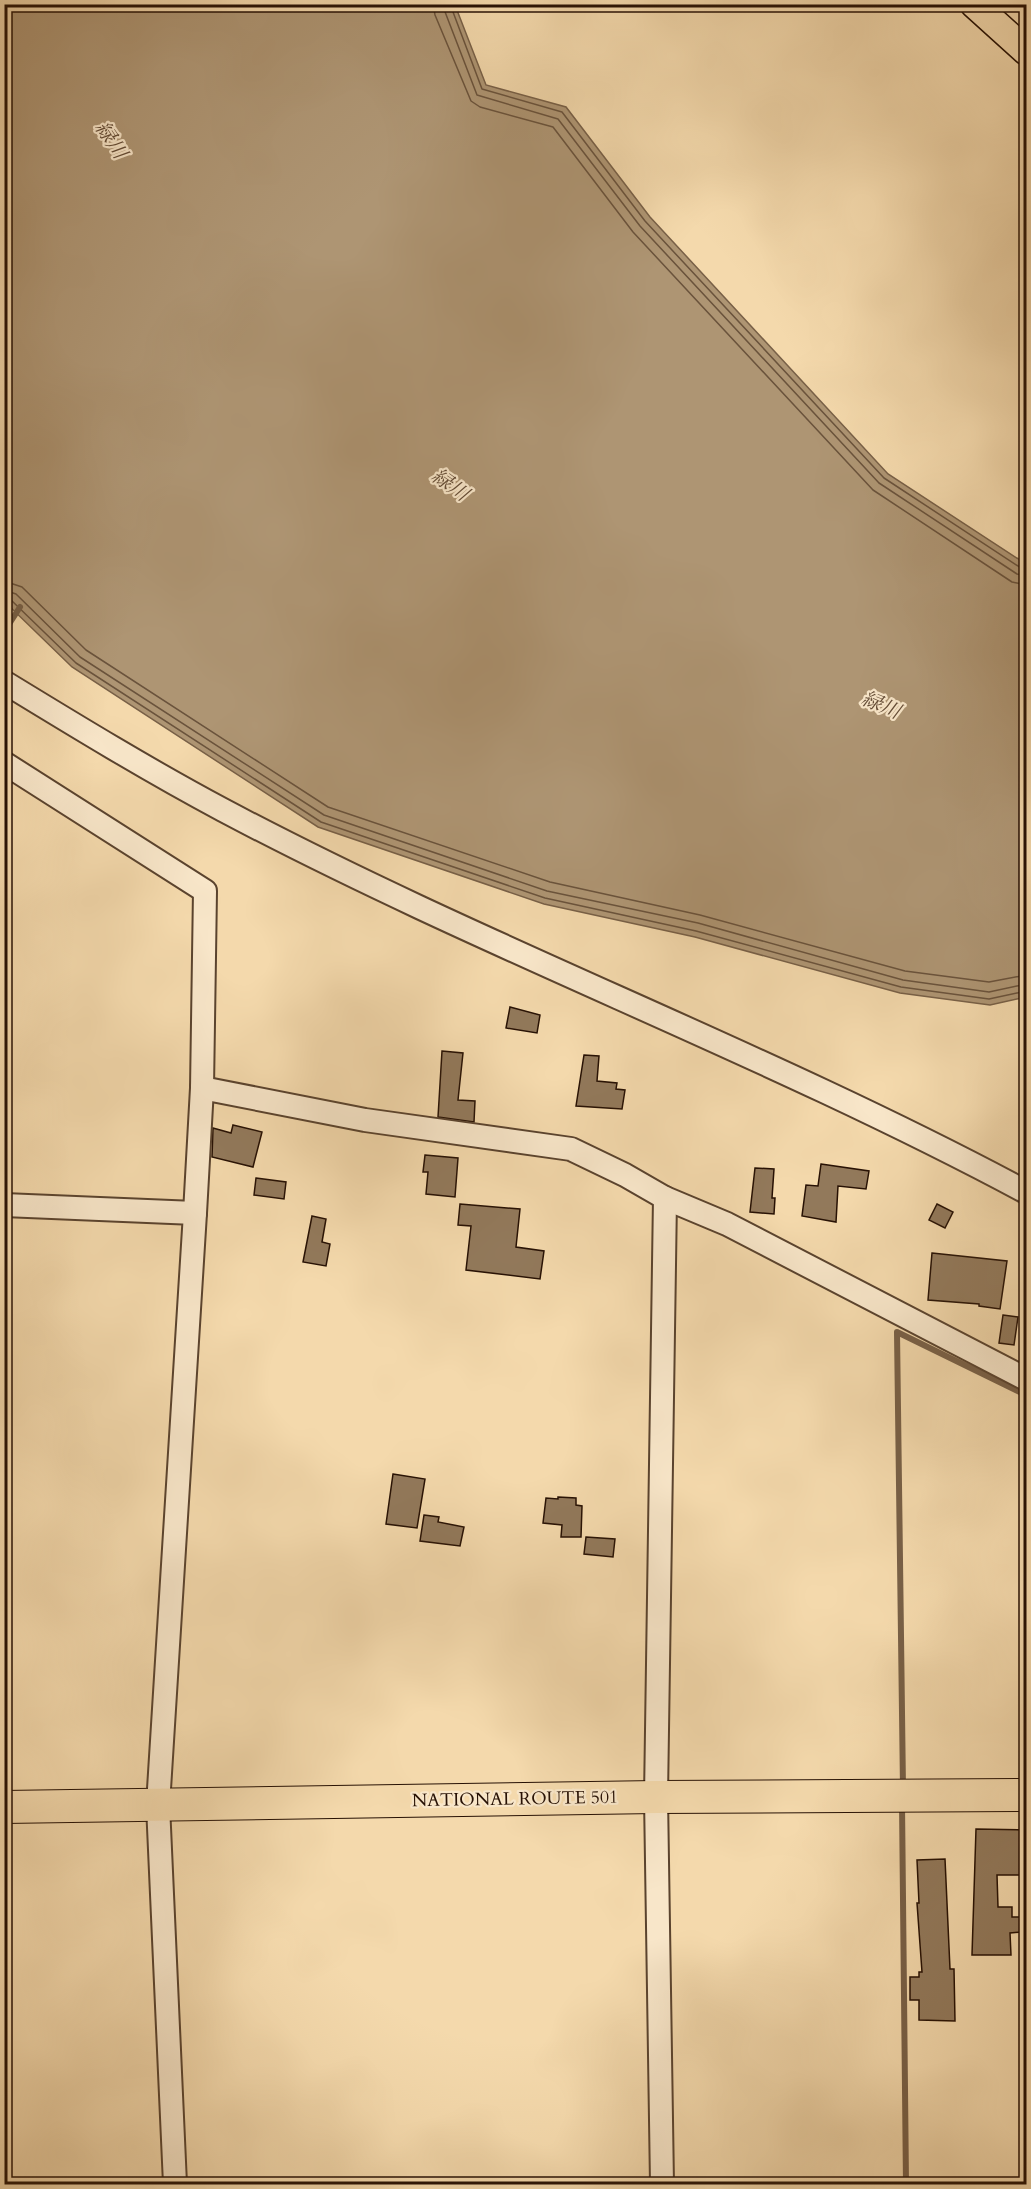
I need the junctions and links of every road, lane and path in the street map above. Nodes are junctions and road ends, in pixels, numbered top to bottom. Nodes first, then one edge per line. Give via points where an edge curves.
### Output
1 (974, 4) edge
2 (1026, 51) edge
3 (4, 682) edge
4 (4, 763) edge
5 (202, 1088) junction
6 (1026, 1192) edge
7 (665, 1198) junction
8 (4, 1205) edge
9 (195, 1213) junction
10 (1026, 1379) edge
11 (1026, 1795) edge
12 (656, 1797) junction
13 (158, 1804) junction
14 (4, 1807) edge
15 (175, 2184) edge
16 (662, 2184) edge

1 - 2 main road
3 - 6 street via 224,811 453,922 934,1142
4 - 5 street via 205,891
5 - 7 street via 364,1120 571,1149 626,1174
5 - 9 street
7 - 10 street via 727,1224
7 - 12 street
8 - 9 street
9 - 13 street
11 - 12 highway, NATIONAL ROUTE 501
12 - 13 highway, NATIONAL ROUTE 501
12 - 16 street
13 - 14 highway, NATIONAL ROUTE 501
13 - 15 street

